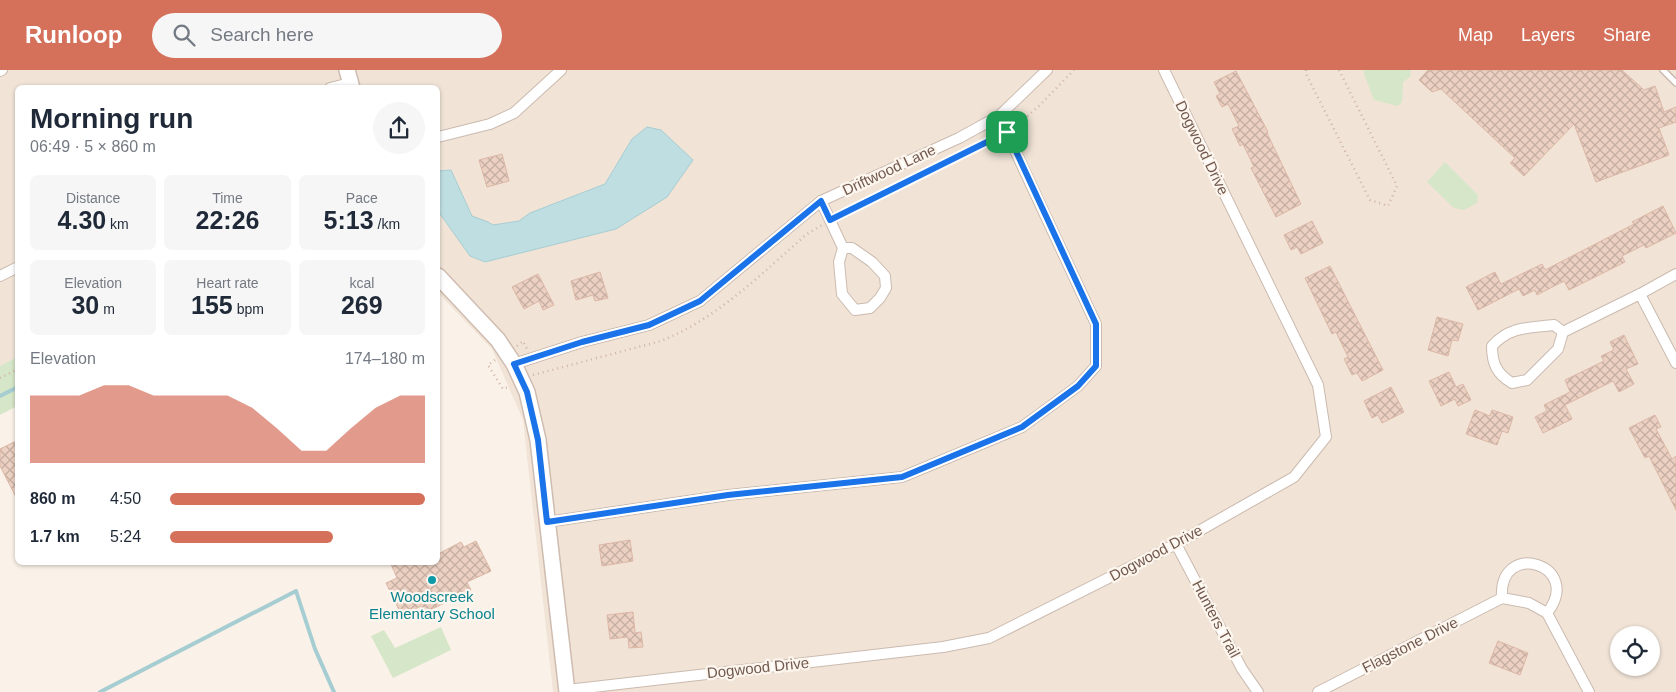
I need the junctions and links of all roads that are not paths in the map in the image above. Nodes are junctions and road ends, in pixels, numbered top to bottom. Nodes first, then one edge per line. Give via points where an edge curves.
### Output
1 (561, 70) edge
2 (1047, 70) edge
3 (1164, 70) edge
4 (1663, 70) edge
5 (350, 80) edge
6 (1676, 83) edge
7 (338, 85) edge
8 (1000, 116) junction
9 (440, 136) edge
10 (821, 201) junction
11 (843, 248) junction
12 (15, 269) edge
13 (1676, 274) edge
14 (0, 276) edge
15 (440, 278) edge
16 (1640, 294) junction
17 (1563, 332) junction
18 (1676, 363) edge
19 (514, 364) junction
20 (547, 522) junction
21 (1176, 544) junction
22 (1502, 598) junction
23 (1547, 613) junction
24 (567, 691) edge
25 (1258, 692) edge
26 (1318, 692) edge
27 (1589, 692) edge

1 - 9 street via 514,113 490,124
2 - 8 street, Driftwood Lane
3 - 21 street, Dogwood Drive via 1318,385 1326,437 1294,477
4 - 6 lane
5 - 7 street
8 - 10 street, Driftwood Lane
8 - 20 street via 1096,324 1096,366 1078,386 1022,427 902,477 728,495
10 - 11 street
10 - 19 street, Driftwood Lane via 700,301 649,325
11 - 11 street via 839,262 842,294 855,310 870,308 886,288 885,276 852,248
12 - 14 street
13 - 16 street
15 - 19 street via 498,340
16 - 17 street
16 - 18 street
17 - 17 street via 1554,325 1516,329 1500,337 1492,346 1492,359 1502,377 1512,383 1527,380 1558,349
19 - 20 street via 527,392 538,440
20 - 24 street
21 - 24 street, Dogwood Drive via 989,638 943,647
21 - 25 street, Hunters Trail via 1242,669
22 - 23 street via 1529,603
22 - 23 street via 1501,586 1514,567 1538,564 1555,580 1557,592
22 - 26 street, Flagstone Drive
23 - 27 street

